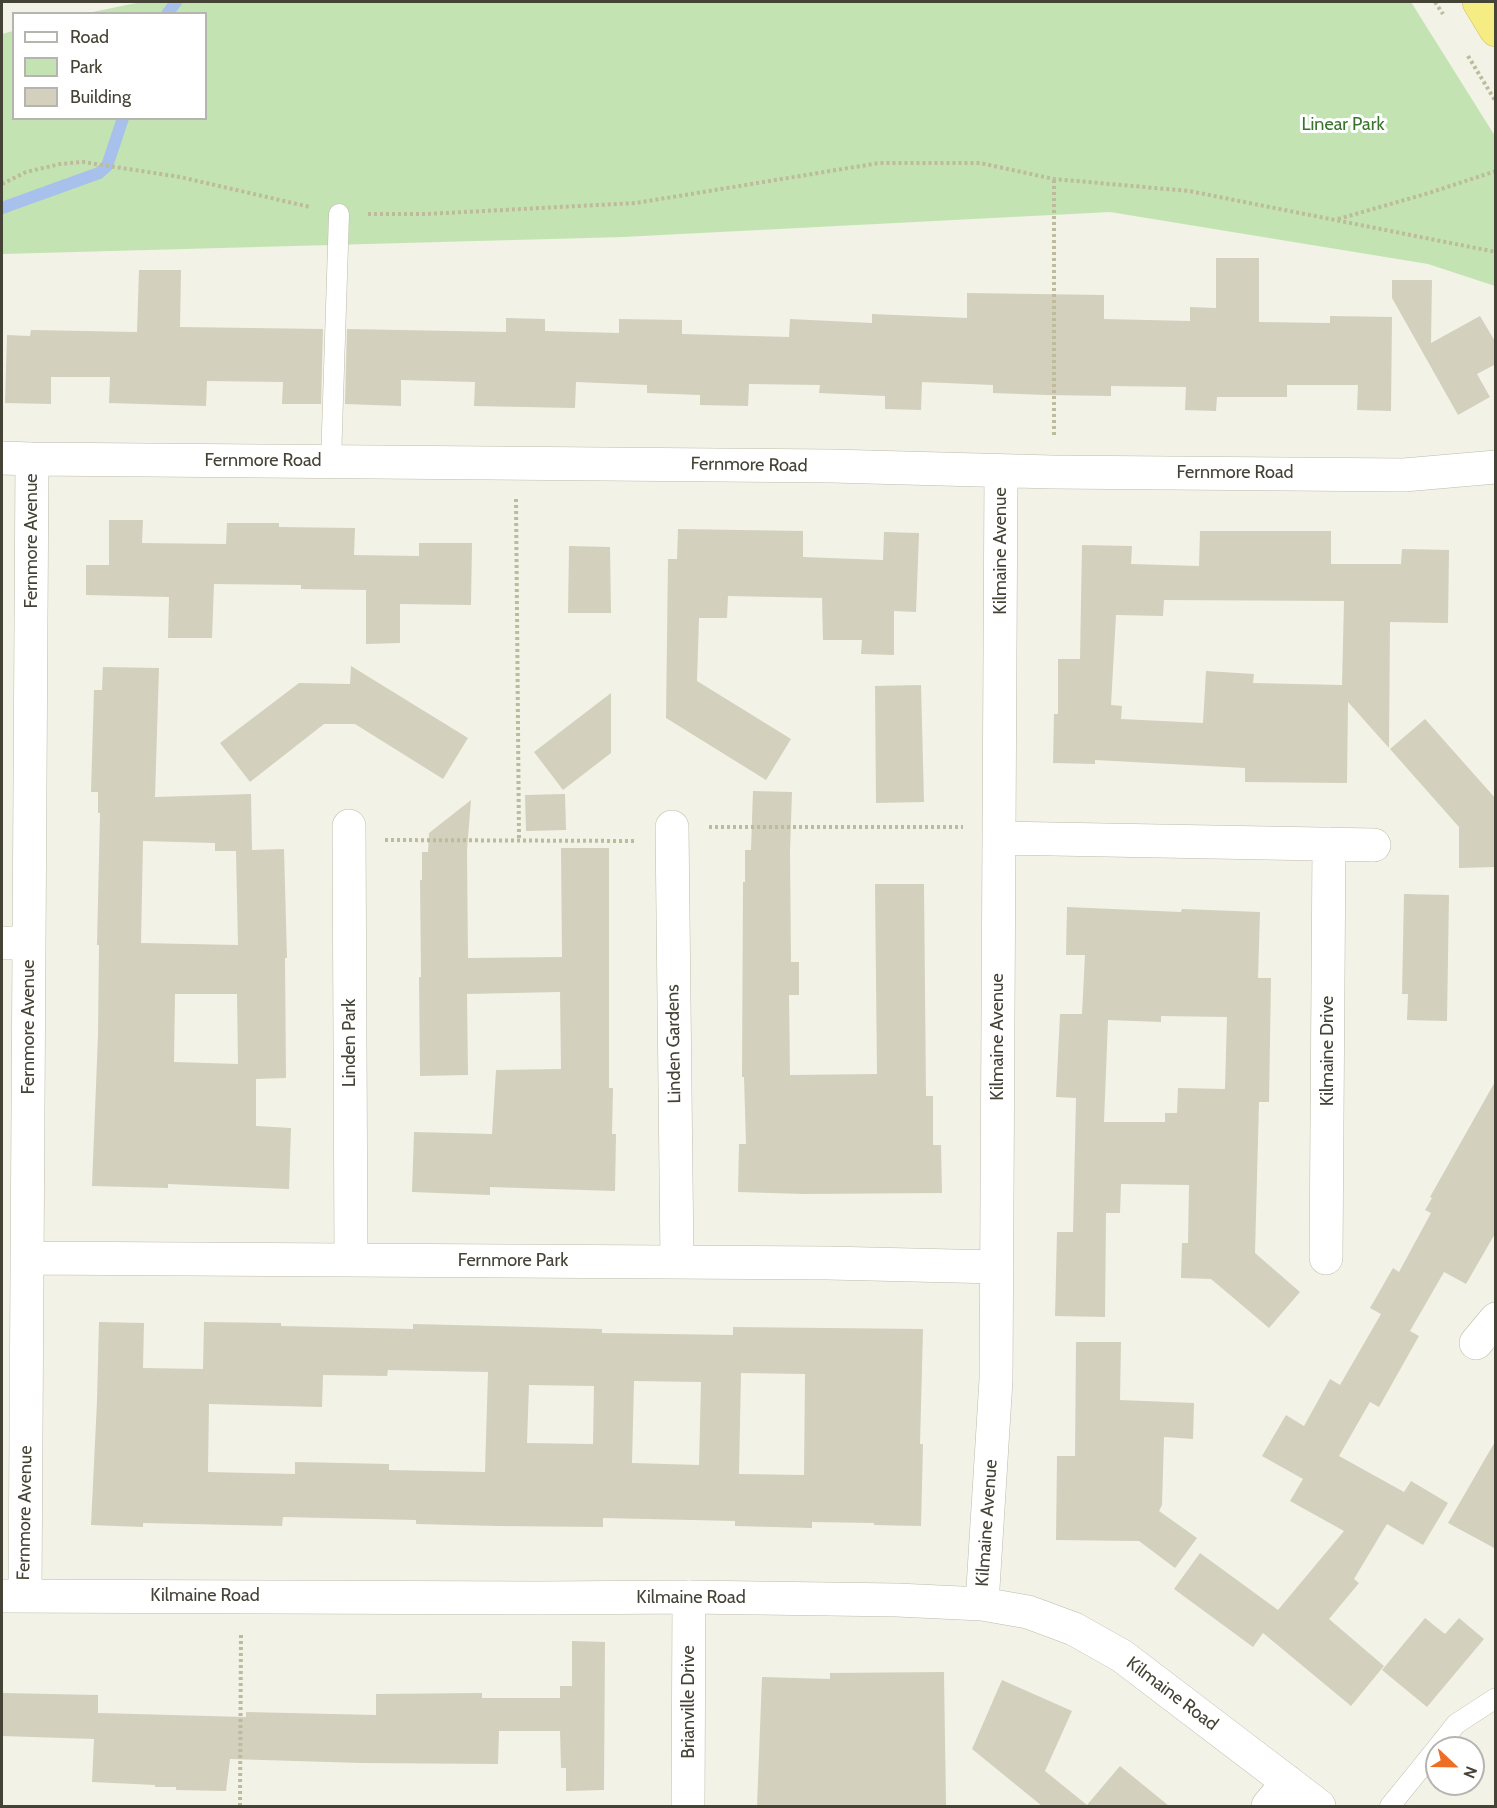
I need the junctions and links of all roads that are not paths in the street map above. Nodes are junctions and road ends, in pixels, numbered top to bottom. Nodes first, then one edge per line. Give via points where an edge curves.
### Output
1 (1479, 2) edge
2 (1496, 30) edge
3 (339, 213) road end
4 (17, 459) edge
5 (331, 462) junction
6 (1496, 467) edge
7 (1001, 471) junction
8 (349, 832) road end
9 (999, 832) junction
10 (672, 834) road end
11 (1329, 844) junction
12 (1374, 845) dead end
13 (16, 943) edge
14 (28, 1258) junction
15 (1326, 1258) dead end
16 (351, 1260) junction
17 (677, 1262) junction
18 (997, 1267) junction
19 (13, 1595) edge
20 (689, 1597) junction
21 (982, 1604) junction
22 (1496, 1698) edge
23 (1446, 1736) edge
24 (1425, 1763) edge
25 (1288, 1782) junction
26 (688, 1806) edge
27 (1268, 1806) edge
28 (1319, 1806) edge
29 (1390, 1806) edge

1 - 2 highway
3 - 5 lane
4 - 5 street, Fernmore Road
4 - 13 street, Fernmore Avenue
5 - 7 street, Fernmore Road via 853,466
6 - 7 street, Fernmore Road via 1404,475
7 - 9 street, Kilmaine Avenue
8 - 16 street, Linden Park
9 - 11 street
9 - 18 street, Kilmaine Avenue
10 - 17 street, Linden Gardens
11 - 12 street
11 - 15 street, Kilmaine Drive
13 - 14 street, Fernmore Avenue
14 - 16 street, Fernmore Park
14 - 19 street, Fernmore Avenue
16 - 17 street, Fernmore Park
17 - 18 street, Fernmore Park
18 - 21 street, Kilmaine Avenue via 996,1380
19 - 20 street, Kilmaine Road
20 - 21 street, Kilmaine Road
20 - 26 street, Brianville Drive
21 - 25 street, Kilmaine Road via 1028,1612 1074,1629 1122,1656
22 - 23 lane via 1456,1724
24 - 29 lane
25 - 27 street
25 - 28 street, Kilmaine Road

